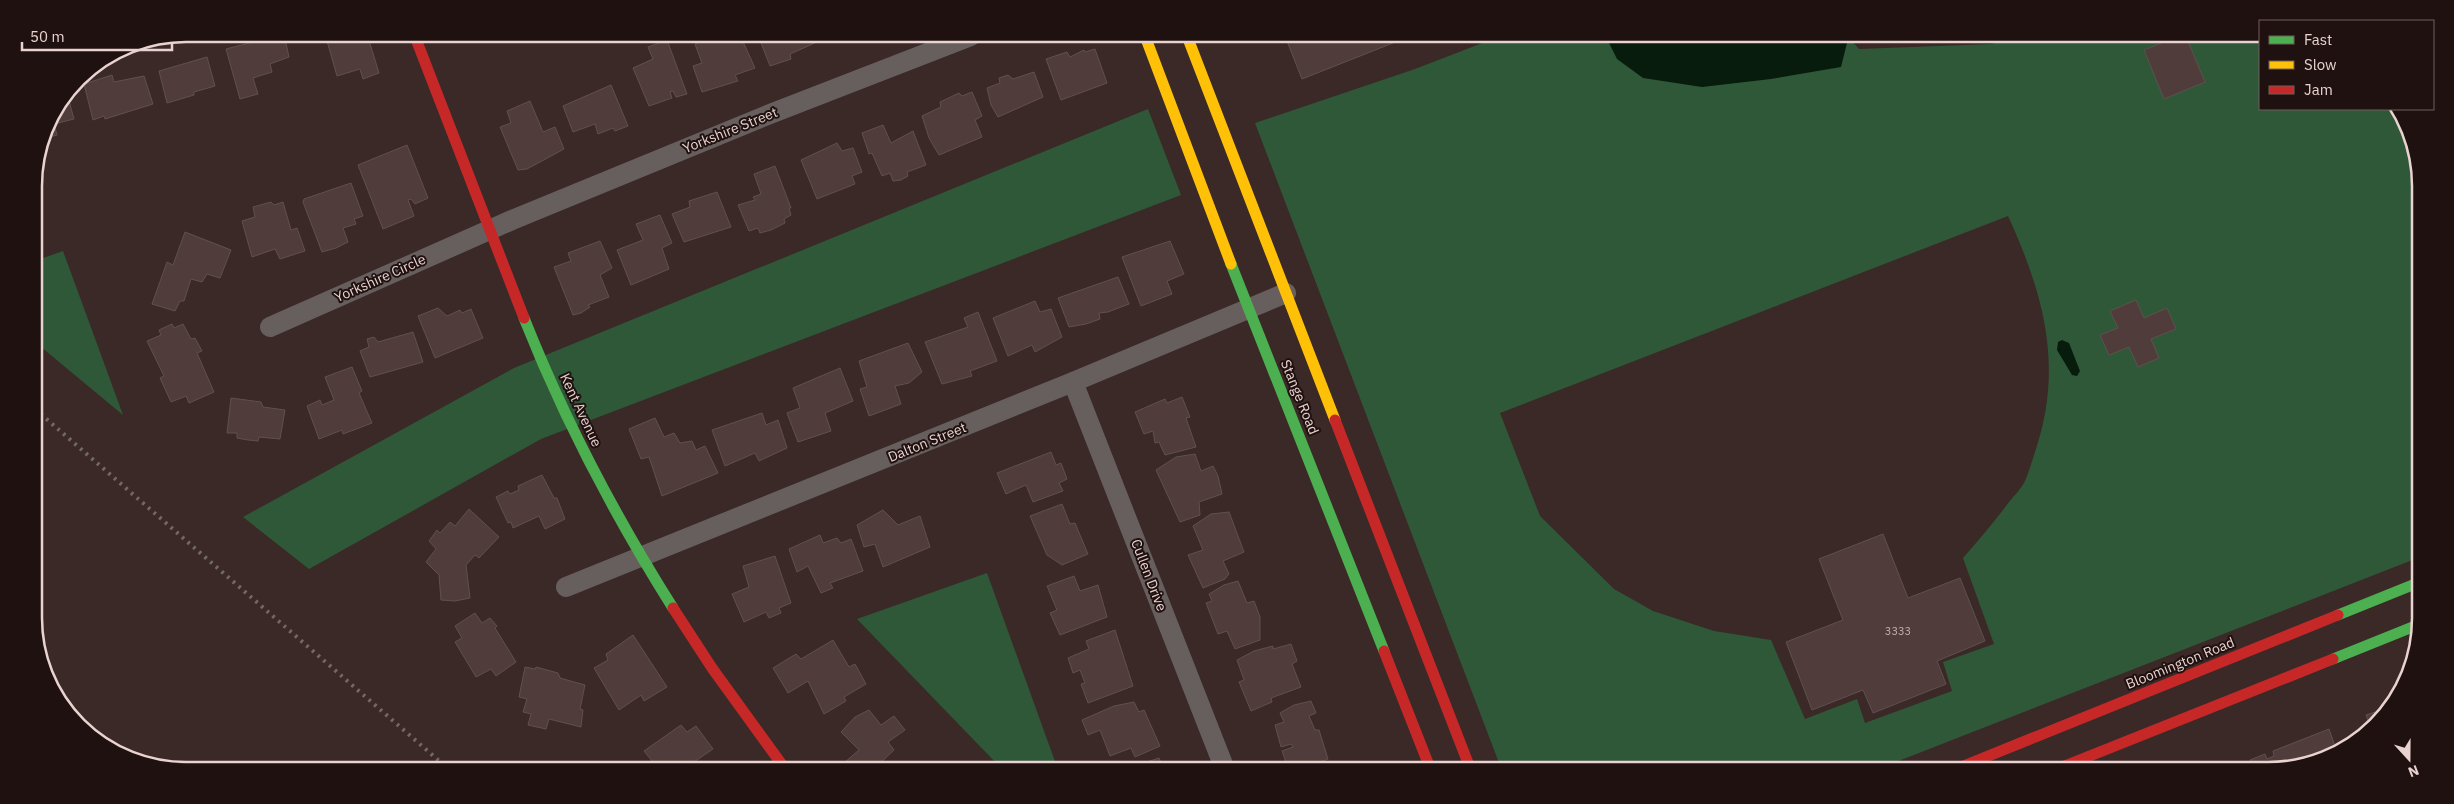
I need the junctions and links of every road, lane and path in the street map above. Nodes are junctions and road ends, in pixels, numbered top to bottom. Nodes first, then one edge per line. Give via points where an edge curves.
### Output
1 (417, 42) edge
2 (956, 42) edge
3 (1147, 42) edge
4 (1189, 42) edge
5 (491, 229) junction
6 (1286, 293) junction
7 (1248, 308) junction
8 (270, 328) dead end
9 (1073, 382) junction
10 (641, 557) junction
11 (2412, 585) edge
12 (566, 587) dead end
13 (2411, 628) edge
14 (1427, 761) edge
15 (1467, 761) edge
16 (1975, 761) edge
17 (2076, 761) edge
18 (780, 762) edge
19 (1221, 762) edge

1 - 5 main road, Kent Avenue
2 - 5 street, Yorkshire Street
3 - 7 main road, Stange Road
4 - 6 main road, Stange Road
5 - 8 street, Yorkshire Circle
5 - 10 main road, Kent Avenue via 548,373 587,458
6 - 7 street, Dalton Street
6 - 15 main road, Stange Road
7 - 9 street, Dalton Street
7 - 14 main road, Stange Road
9 - 10 street, Dalton Street
9 - 19 street, Cullen Drive
10 - 12 street, Dalton Street
10 - 18 main road, Kent Avenue via 712,668
11 - 16 main road, Bloomington Road
13 - 17 main road

